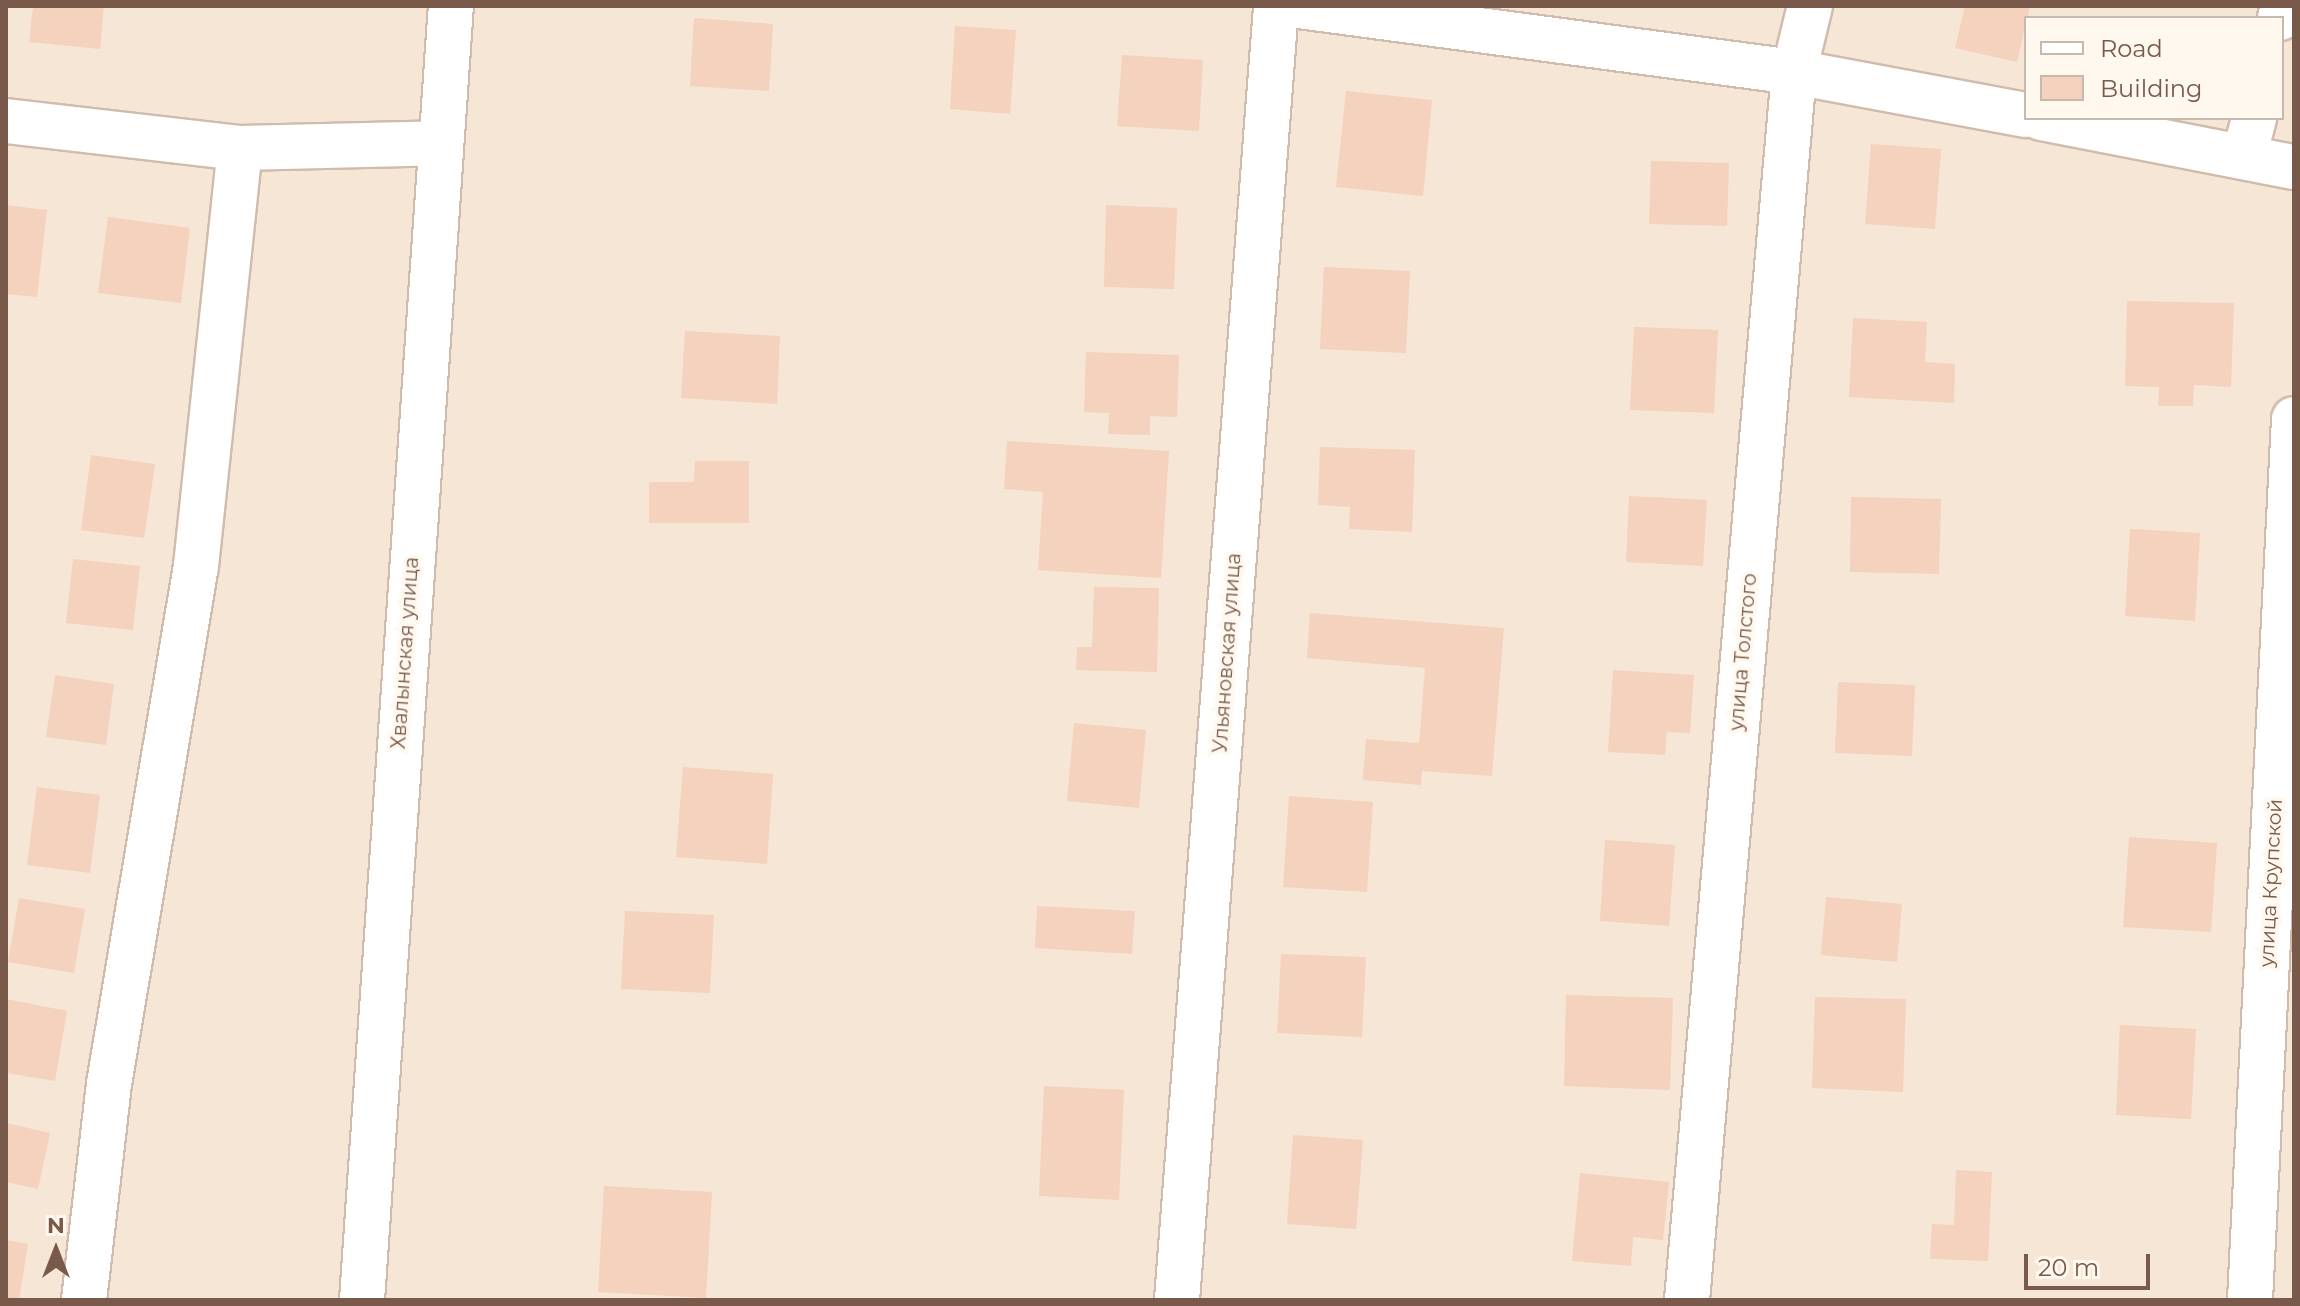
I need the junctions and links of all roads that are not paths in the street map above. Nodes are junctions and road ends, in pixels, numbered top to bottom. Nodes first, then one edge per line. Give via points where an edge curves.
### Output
1 (451, 6) edge
2 (1276, 6) edge
3 (1299, 6) edge
4 (1810, 6) edge
5 (1794, 72) junction
6 (2024, 115) edge
7 (2063, 120) edge
8 (6, 121) edge
9 (2249, 137) edge
10 (439, 143) junction
11 (240, 148) junction
12 (2294, 167) edge
13 (2294, 419) edge
14 (84, 1300) edge
15 (362, 1300) edge
16 (1177, 1300) edge
17 (1687, 1300) edge
18 (2250, 1300) edge

1 - 10 street, Хвалынская улица
2 - 16 street, Ульяновская улица
3 - 5 street
4 - 5 street, улица Толстого
5 - 6 street
5 - 17 street, улица Толстого
7 - 9 street
8 - 11 street
9 - 12 street
10 - 11 street
10 - 15 street, Хвалынская улица
11 - 14 street via 196,566 109,1084
13 - 18 street, улица Крупской

